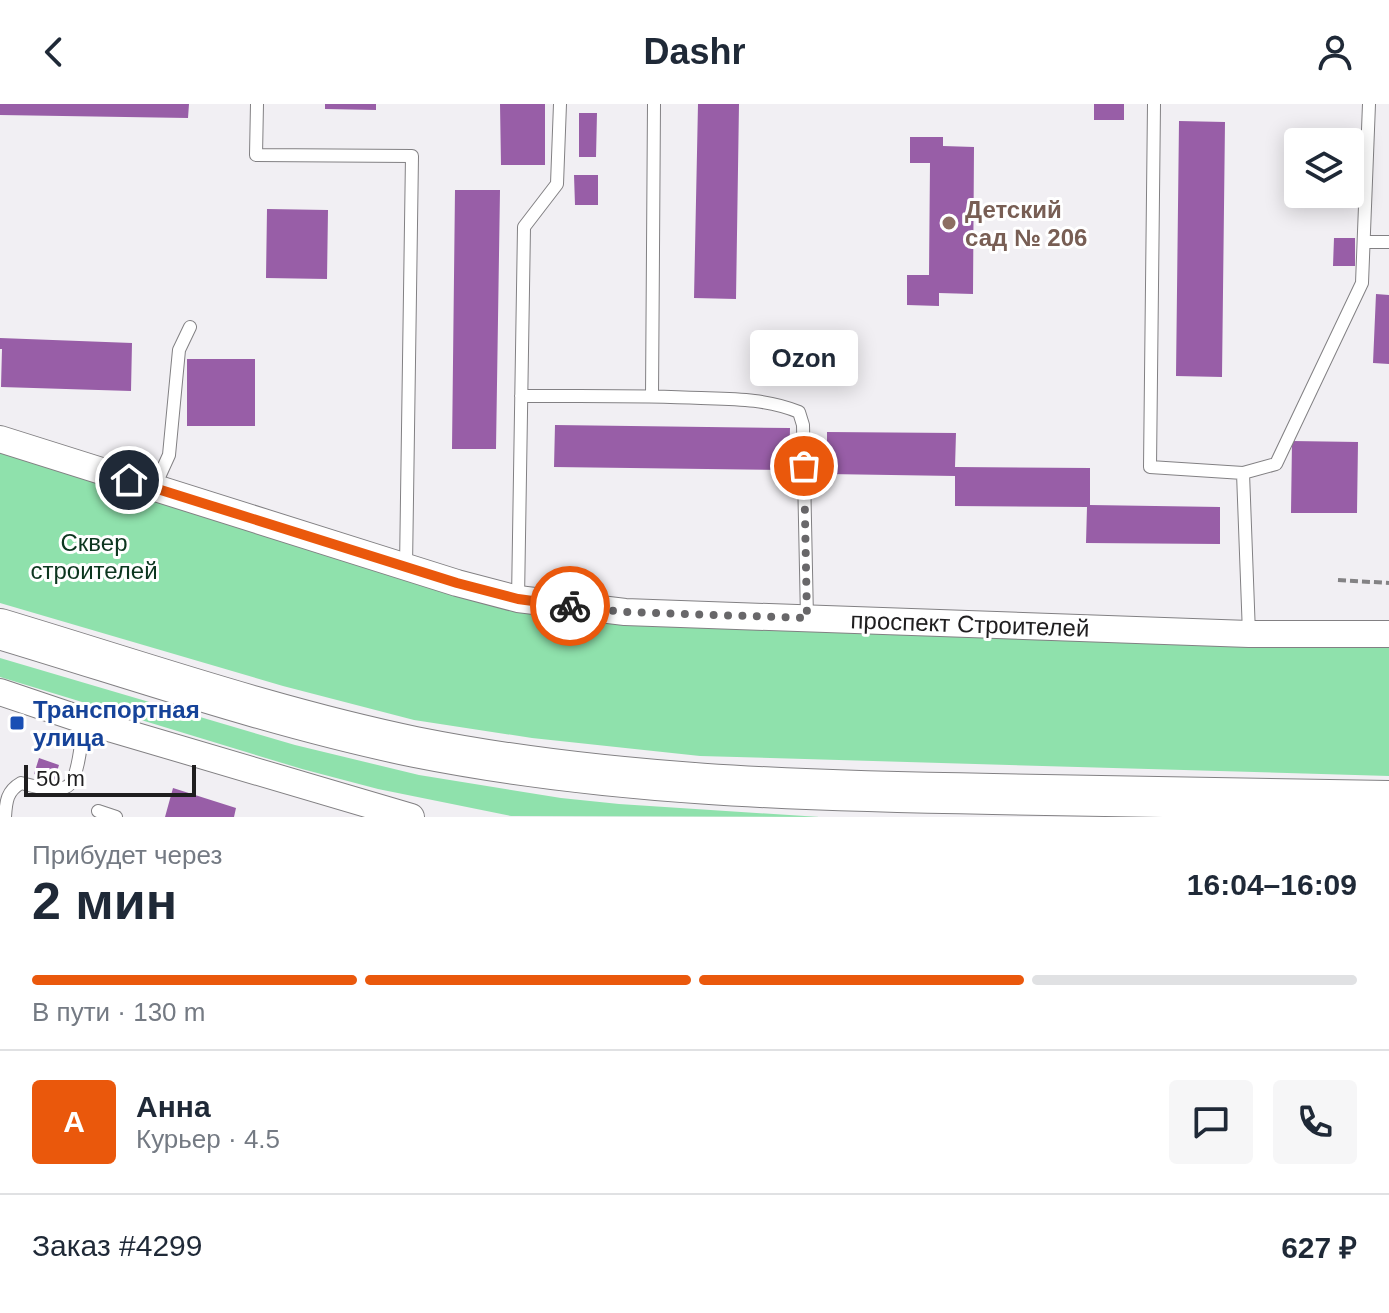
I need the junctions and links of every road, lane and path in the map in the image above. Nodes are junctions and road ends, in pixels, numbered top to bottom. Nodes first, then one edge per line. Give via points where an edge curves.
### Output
1 (257, 104) edge
2 (560, 104) edge
3 (654, 104) edge
4 (1154, 104) edge
5 (1369, 104) edge
6 (1365, 242) junction
7 (1389, 242) edge
8 (190, 327) dead end
9 (521, 396) junction
10 (652, 396) junction
11 (0, 439) edge
12 (1243, 473) junction
13 (154, 488) junction
14 (406, 567) junction
15 (1338, 580) dead end
16 (1389, 583) edge
17 (518, 599) junction
18 (807, 618) junction
19 (0, 629) edge
20 (1249, 634) junction
21 (1389, 634) edge
22 (0, 692) edge
23 (84, 720) junction
24 (1389, 801) edge
25 (98, 811) dead end
26 (5, 817) edge
27 (116, 817) edge
28 (411, 817) edge

1 - 14 lane via 256,155 412,156
2 - 9 lane via 557,184 524,227
3 - 10 lane
4 - 12 lane via 1150,467
5 - 6 lane
6 - 7 lane
6 - 12 lane via 1362,283 1276,464
8 - 13 lane via 179,350 169,455
9 - 10 lane
9 - 17 lane
10 - 18 lane via 780,404 799,412
11 - 13 street, проспект Строителей
12 - 20 lane
13 - 14 street, проспект Строителей
14 - 17 street, проспект Строителей
15 - 16 path
17 - 18 street, проспект Строителей via 625,612
18 - 20 street, проспект Строителей
19 - 24 main road via 303,719 415,747 547,768 840,792
20 - 21 street, проспект Строителей
22 - 23 street
23 - 26 lane via 71,783 45,789 21,783 11,789
23 - 28 street
25 - 27 lane

